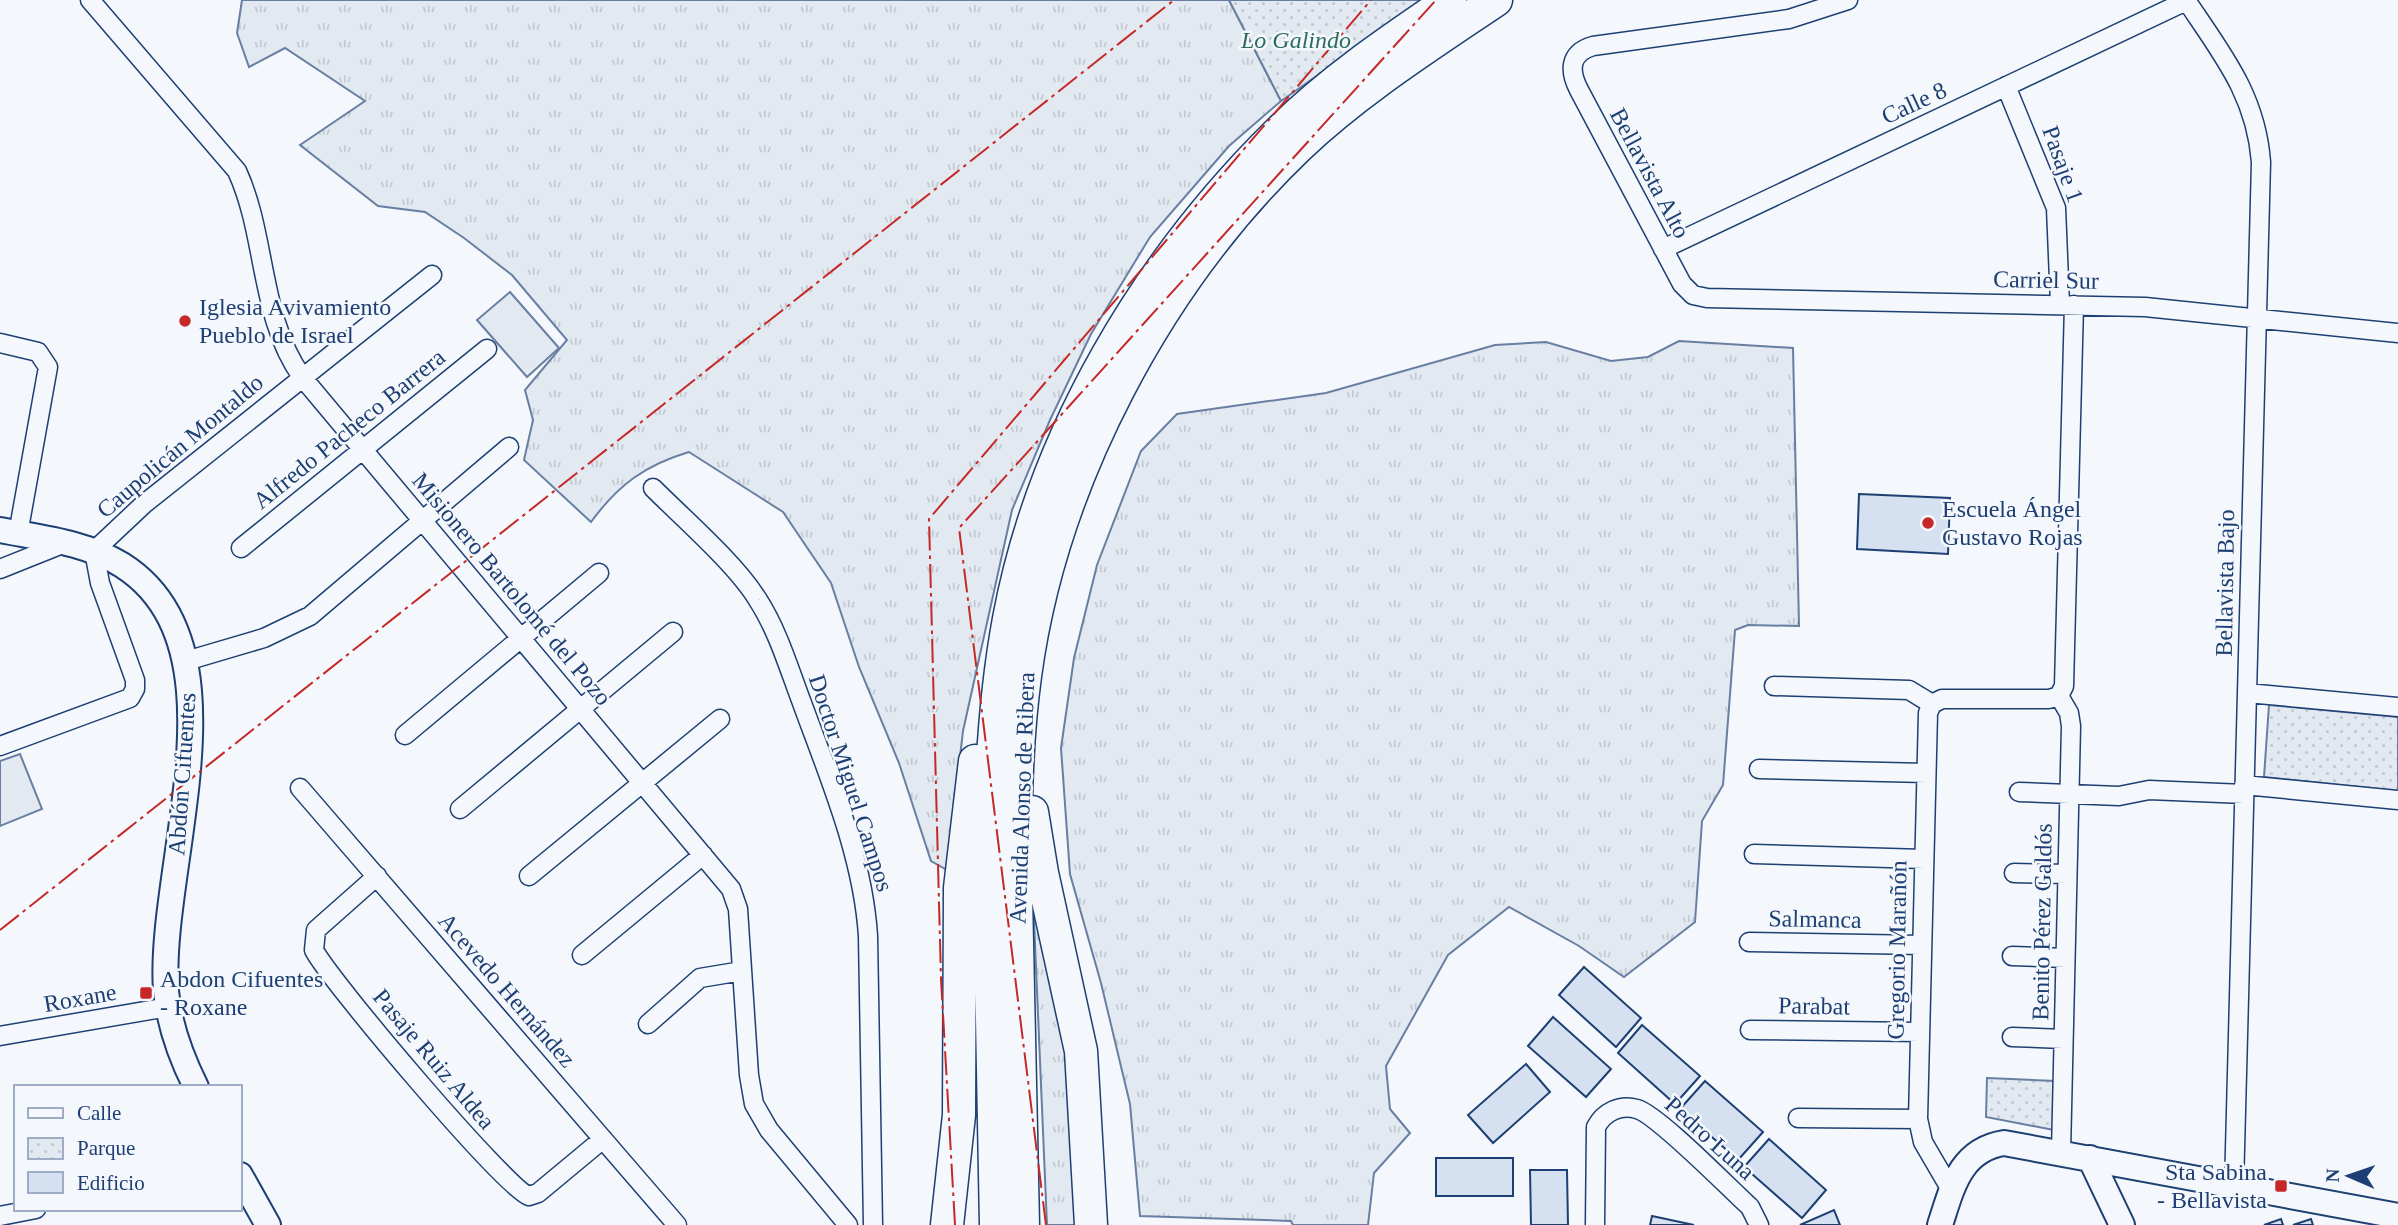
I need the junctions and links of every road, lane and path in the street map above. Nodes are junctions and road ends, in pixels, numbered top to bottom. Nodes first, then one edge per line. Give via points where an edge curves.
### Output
1 (90, 0) edge
2 (1450, 0) edge
3 (1496, 0) edge
4 (1848, 0) edge
5 (2186, 0) edge
6 (2006, 86) junction
7 (1664, 250) junction
8 (432, 275) dead end
9 (1693, 295) joint
10 (2067, 304) junction
11 (2256, 316) junction
12 (2398, 333) edge
13 (0, 343) edge
14 (487, 349) dead end
15 (302, 377) junction
16 (509, 447) dead end
17 (363, 449) junction
18 (653, 488) dead end
19 (423, 522) junction
20 (9, 532) edge
21 (65, 543) junction
22 (241, 548) dead end
23 (94, 551) junction
24 (0, 569) edge
25 (599, 573) dead end
26 (1009, 617) junction
27 (673, 632) dead end
28 (521, 639) junction
29 (186, 661) junction
30 (1774, 686) dead end
31 (2247, 694) junction
32 (2059, 696) junction
33 (1932, 704) junction
34 (2398, 707) edge
35 (580, 709) junction
36 (720, 719) dead end
37 (1020, 719) junction
38 (405, 735) dead end
39 (0, 746) edge
40 (1759, 769) dead end
41 (1926, 773) junction
42 (642, 782) junction
43 (300, 788) dead end
44 (2244, 790) junction
45 (2019, 792) dead end
46 (2069, 794) junction
47 (2398, 800) edge
48 (460, 809) dead end
49 (1754, 854) dead end
50 (703, 855) junction
51 (1924, 859) junction
52 (2014, 873) dead end
53 (2067, 874) junction
54 (377, 876) junction
55 (529, 876) dead end
56 (1749, 943) dead end
57 (1922, 945) junction
58 (582, 955) dead end
59 (2012, 956) dead end
60 (2065, 958) junction
61 (742, 971) junction
62 (168, 1007) junction
63 (648, 1024) dead end
64 (1750, 1030) dead end
65 (1920, 1032) junction
66 (0, 1036) edge
67 (2011, 1037) dead end
68 (2063, 1040) junction
69 (195, 1085) edge
70 (1798, 1118) dead end
71 (1918, 1119) junction
72 (603, 1139) junction
73 (2061, 1152) junction
74 (2090, 1157) junction
75 (242, 1179) edge
76 (2234, 1186) junction
77 (1951, 1190) junction
78 (26, 1211) edge
79 (0, 1216) edge
80 (2398, 1216) edge
81 (268, 1225) edge
82 (677, 1225) edge
83 (848, 1225) edge
84 (873, 1225) edge
85 (947, 1225) edge
86 (996, 1225) edge
87 (1023, 1225) edge
88 (1091, 1225) edge
89 (1595, 1225) edge
90 (1759, 1225) edge
91 (1940, 1225) edge
92 (2122, 1225) edge

1 - 15 street, Misionero Bartolomé del Pozo via 237,171 277,326
2 - 26 highway, Avenida Alonso de Ribera via 1369,57 1281,130 1213,204 1149,289 1107,357 1065,440 1036,519
3 - 37 highway, Avenida Alonso de Ribera via 1395,68 1298,147 1239,210 1185,279 1121,385 1071,497 1032,631
4 - 7 street, Bellavista Alto via 1789,19 1593,46 1580,52 1571,70
5 - 6 street, Calle 8
5 - 11 street, Bellavista Bajo via 2241,84 2256,121 2261,162
6 - 7 street, Calle 8
6 - 10 street, Pasaje 1 via 2056,208
7 - 9 street, Bellavista Alto
8 - 15 street, Caupolicán Montaldo
9 - 10 street, Carriel Sur
10 - 11 street, Carriel Sur
10 - 32 street, Pasaje 1 via 2064,685
11 - 12 street, Carriel Sur
11 - 31 street, Bellavista Bajo
13 - 20 street via 38,352 48,366
14 - 17 street, Alfredo Pacheco Barrera
15 - 17 street, Misionero Bartolomé del Pozo
15 - 23 street, Caupolicán Montaldo via 144,504
16 - 19 street
17 - 19 street, Misionero Bartolomé del Pozo
17 - 22 street, Alfredo Pacheco Barrera
18 - 84 street, Doctor Miguel Campos via 748,585 764,609 855,859 867,926
19 - 28 street, Misionero Bartolomé del Pozo
19 - 29 street via 303,620 264,638
20 - 21 street, Abdón Cifuentes
21 - 23 street, Abdón Cifuentes
21 - 24 street
23 - 29 street, Abdón Cifuentes via 135,575 160,600 171,616
23 - 39 street via 100,583 135,680 134,694 126,701
25 - 28 street
26 - 85 highway via 980,721 964,852 958,958 958,1115
26 - 86 highway, Avenida Alonso de Ribera via 995,728 991,838
27 - 35 street
28 - 35 street, Misionero Bartolomé del Pozo
28 - 38 street
29 - 62 street, Abdón Cifuentes via 190,723 166,938
30 - 33 street via 1909,690
31 - 34 street
31 - 44 street, Bellavista Bajo
32 - 33 street via 1942,699
32 - 46 street, Benito Pérez Galdós via 2070,719
33 - 41 street, Gregorio Marañón via 1927,713
35 - 42 street, Misionero Bartolomé del Pozo
35 - 48 street
36 - 42 street
37 - 87 highway, Avenida Alonso de Ribera via 1016,871
37 - 88 highway via 1042,873 1082,1051
40 - 41 street
41 - 51 street, Gregorio Marañón
42 - 50 street, Misionero Bartolomé del Pozo
42 - 55 street
43 - 54 street, Acevedo Hernández
44 - 46 street
44 - 47 street
44 - 76 street, Bellavista Bajo
45 - 46 street
46 - 53 street, Benito Pérez Galdós
49 - 51 street
50 - 58 street
50 - 61 street, Misionero Bartolomé del Pozo via 735,899
51 - 57 street, Gregorio Marañón
52 - 53 street
53 - 60 street, Benito Pérez Galdós
54 - 72 street, Acevedo Hernández
54 - 72 street, Pasaje Ruiz Aldea via 316,930 314,950 469,1141 512,1186 529,1196 538,1194
56 - 57 street, Salmanca
57 - 65 street, Gregorio Marañón
59 - 60 street
60 - 68 street, Benito Pérez Galdós
61 - 63 street via 700,978
61 - 83 street, Misionero Bartolomé del Pozo via 754,1104 769,1130
62 - 66 street, Roxane
62 - 69 street, Abdón Cifuentes
64 - 65 street, Parabat
65 - 71 street, Gregorio Marañón
67 - 68 street
68 - 73 street, Benito Pérez Galdós
70 - 71 street
71 - 77 street, Gregorio Marañón via 1923,1142
72 - 82 street, Acevedo Hernández
73 - 74 street
73 - 77 street via 1994,1144 1967,1161
74 - 76 street
74 - 92 street
75 - 81 street
76 - 80 street
77 - 91 street
78 - 79 street
89 - 90 street, Pedro Luna via 1596,1127 1606,1114 1629,1107 1651,1116 1750,1207

